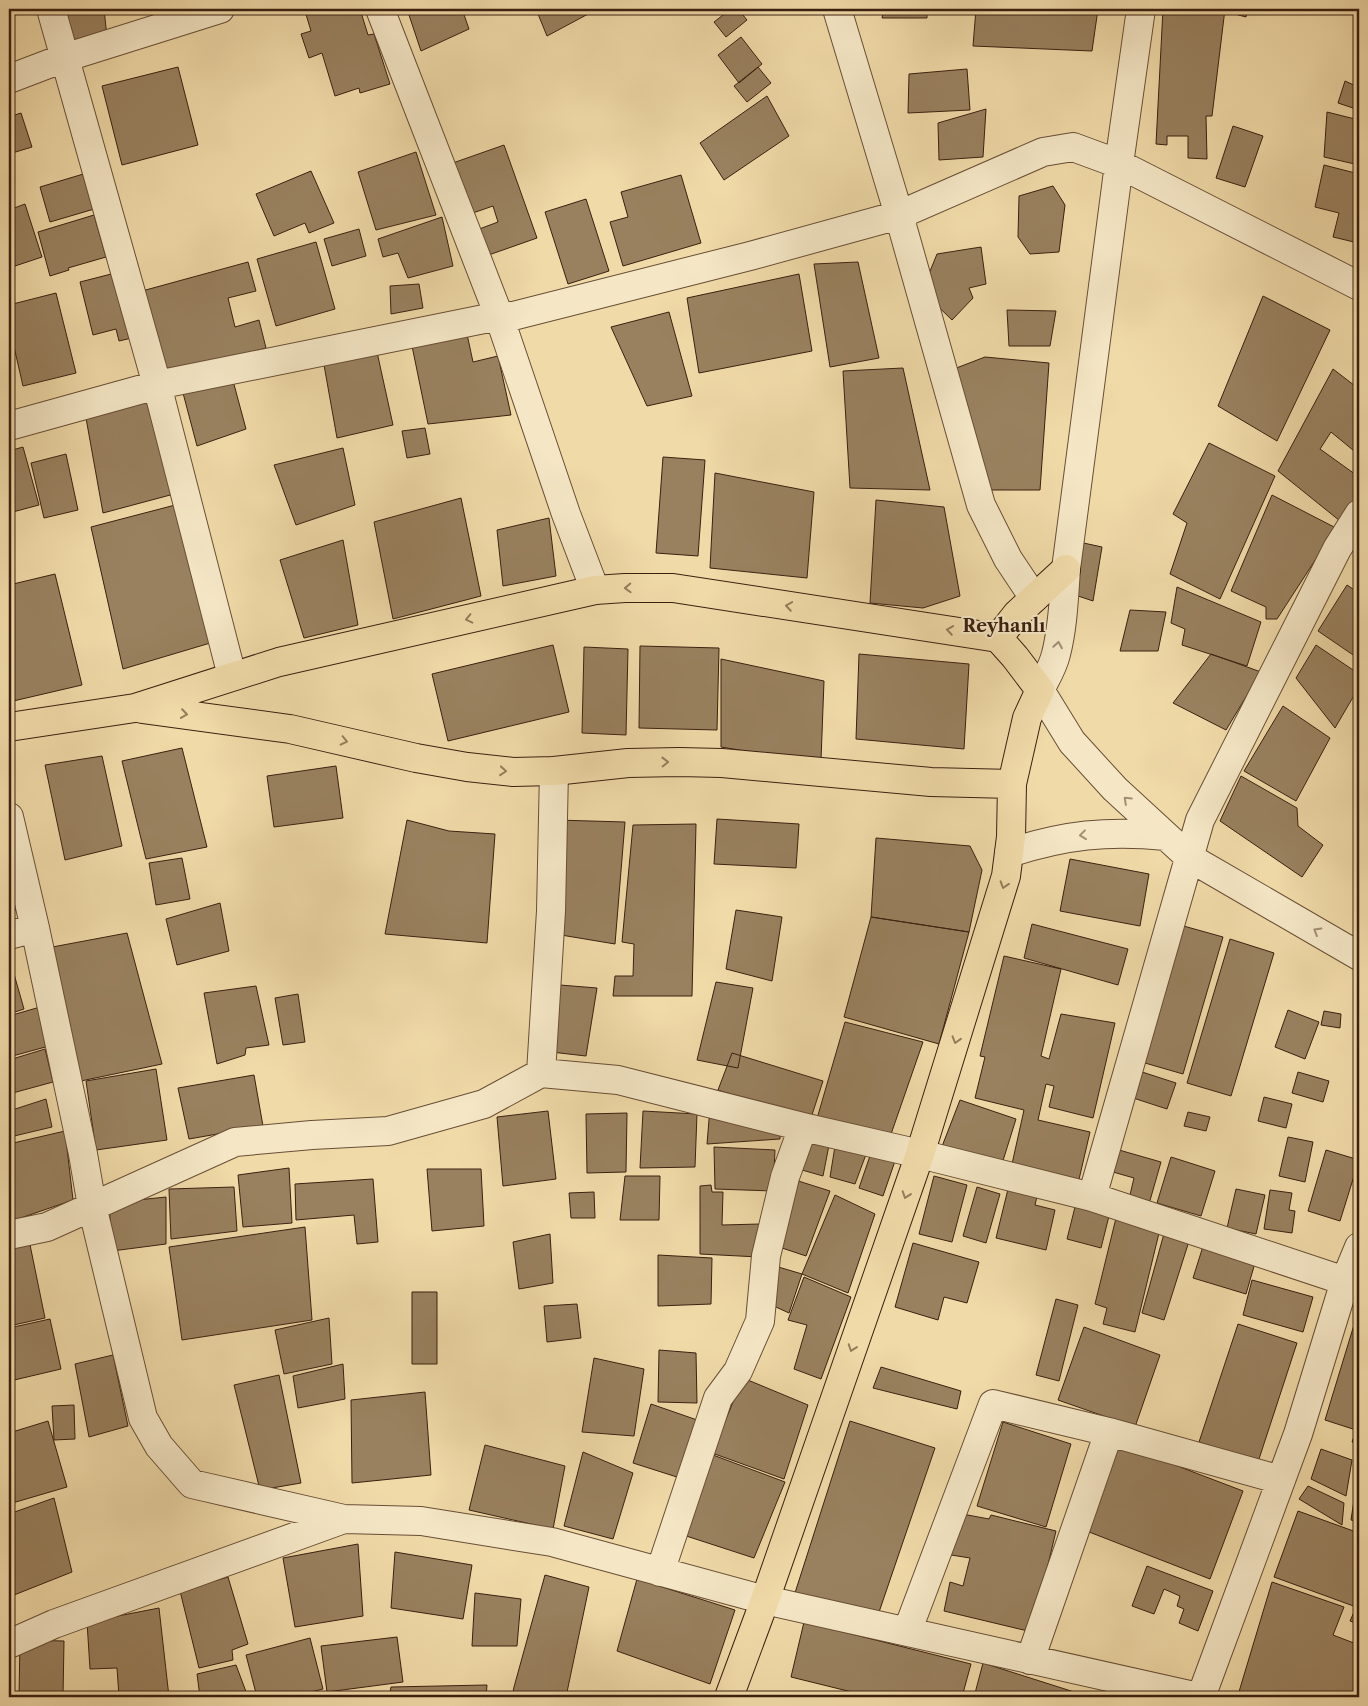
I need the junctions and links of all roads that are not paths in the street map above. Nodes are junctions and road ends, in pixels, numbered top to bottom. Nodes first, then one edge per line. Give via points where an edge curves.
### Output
1 (51, 9) edge
2 (220, 9) edge
3 (380, 9) edge
4 (838, 9) edge
5 (1141, 9) edge
6 (64, 58) junction
7 (9, 78) edge
8 (1119, 164) junction
9 (899, 215) junction
10 (1359, 286) edge
11 (499, 316) junction
12 (157, 385) junction
13 (9, 426) edge
14 (1359, 514) edge
15 (1066, 569) junction
16 (595, 590) junction
17 (1034, 598) junction
18 (998, 638) junction
19 (232, 676) junction
20 (1040, 690) junction
21 (135, 708) junction
22 (9, 727) edge
23 (554, 771) junction
24 (1012, 784) junction
25 (9, 817) edge
26 (1166, 836) junction
27 (1009, 853) junction
28 (1190, 858) junction
29 (35, 928) junction
30 (9, 935) edge
31 (1359, 956) edge
32 (540, 1074) junction
33 (803, 1127) junction
34 (920, 1154) junction
35 (1092, 1197) junction
36 (92, 1206) junction
37 (9, 1235) edge
38 (1359, 1247) edge
39 (1352, 1284) edge
40 (1109, 1432) junction
41 (1281, 1480) junction
42 (344, 1519) junction
43 (660, 1572) junction
44 (765, 1600) junction
45 (906, 1632) junction
46 (9, 1644) edge
47 (1030, 1660) junction
48 (729, 1697) edge
49 (1200, 1697) edge

1 - 6 street
2 - 6 street
3 - 11 street
4 - 9 street
5 - 8 street
6 - 7 street
6 - 12 street
8 - 9 street via 1073,147 1043,152
8 - 10 street
8 - 15 street
9 - 11 street via 513,316
9 - 17 street via 981,505 1008,559
11 - 12 street
11 - 16 street
12 - 13 street
12 - 19 street
14 - 28 street via 1337,549 1200,820
15 - 17 main road
20 -> 15 street via 1056,654
18 -> 16 main road via 673,588
16 -> 19 main road via 279,662
17 - 18 main road
18 - 20 main road
19 - 21 main road
20 - 24 main road via 1026,718
26 -> 20 street via 1115,789 1072,742
21 - 22 main road
21 -> 23 main road via 290,729 467,768
23 -> 24 main road via 628,763 688,762 931,782
23 - 32 street via 551,911
24 - 27 main road
25 - 29 street
26 -> 27 street via 1099,833 1038,843
26 - 28 street
27 -> 34 main road via 1006,876
31 -> 28 street
28 - 35 street
29 - 30 street
29 - 36 street
32 - 33 street via 618,1080
32 - 36 street via 484,1104 388,1131 235,1142
33 - 34 street
33 - 43 street via 785,1177 766,1256 760,1321 738,1371 718,1398
34 - 35 street
34 -> 44 main road
35 - 39 street
36 - 37 street via 47,1227
36 - 42 street via 143,1418 159,1446 192,1484
38 - 39 street
39 - 41 street
40 - 41 street
40 - 45 street via 992,1404
40 - 47 street
41 - 49 street
42 - 43 street via 421,1521 542,1541
42 - 46 street via 54,1624
43 - 44 street
44 - 45 street
44 - 48 main road
45 - 47 street
47 - 49 street

